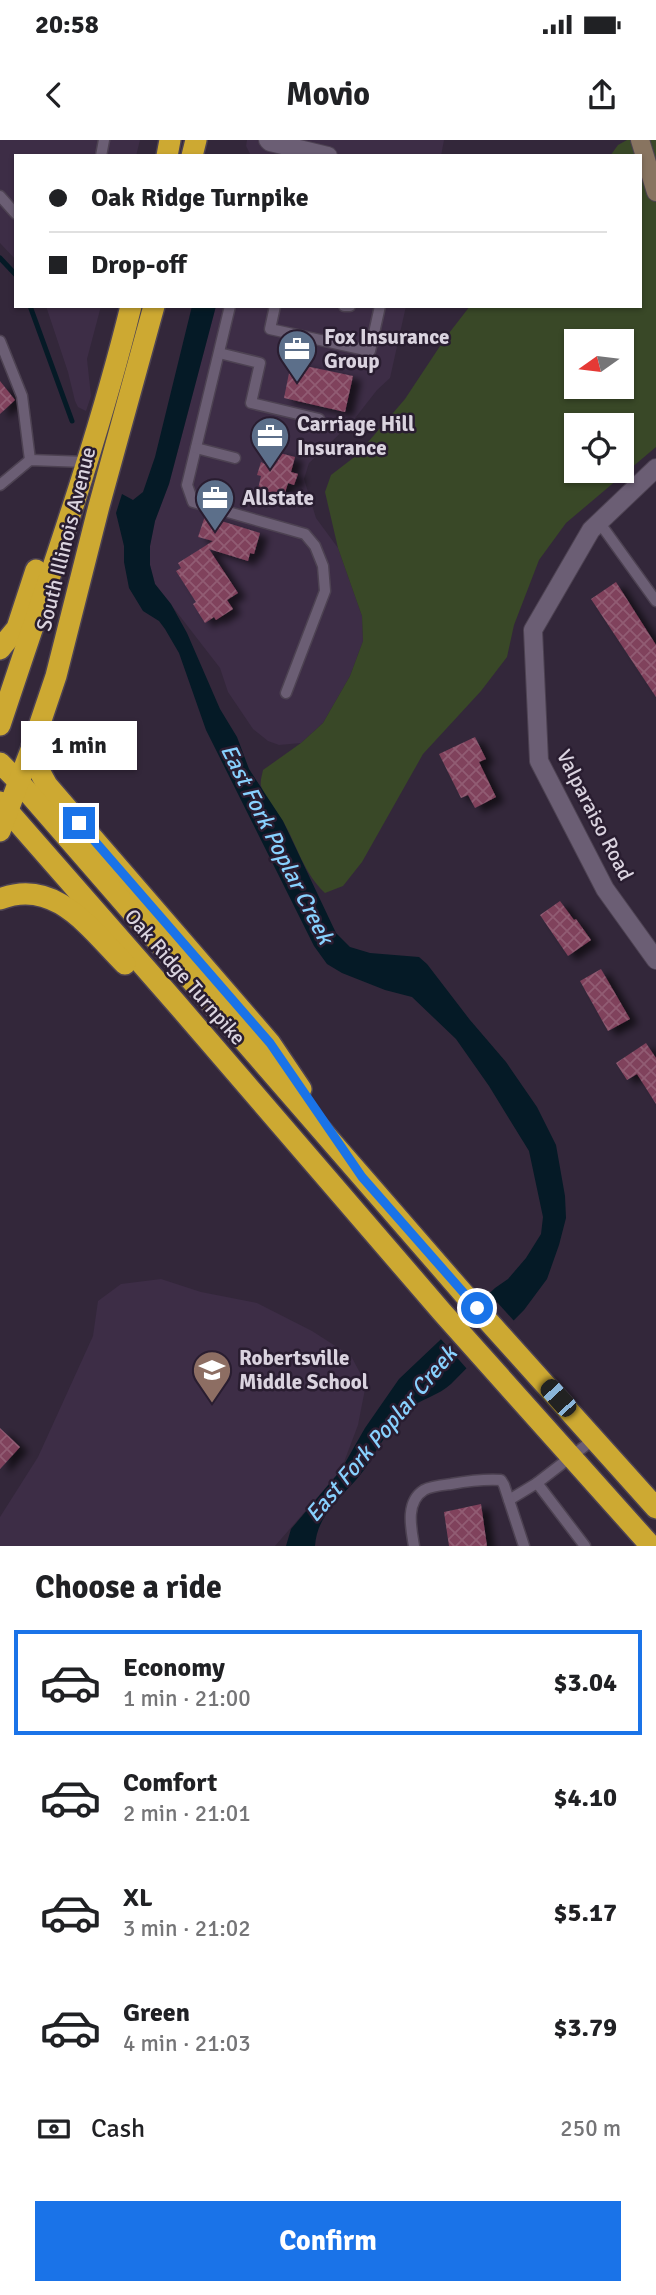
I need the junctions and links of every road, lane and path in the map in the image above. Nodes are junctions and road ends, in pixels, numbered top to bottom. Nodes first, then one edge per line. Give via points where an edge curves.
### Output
1 (640, 140) edge
2 (269, 145) edge
3 (317, 154) edge
4 (656, 192) edge
5 (0, 196) edge
6 (14, 212) edge
7 (130, 308) edge
8 (153, 308) edge
9 (230, 308) edge
10 (275, 308) edge
11 (380, 308) edge
12 (0, 341) edge
13 (219, 353) junction
14 (319, 419) dead end
15 (196, 448) junction
16 (234, 458) dead end
17 (30, 460) junction
18 (86, 462) junction
19 (656, 468) edge
20 (0, 485) edge
21 (71, 511) junction
22 (599, 522) junction
23 (656, 601) edge
24 (0, 649) edge
25 (286, 693) dead end
26 (0, 725) edge
27 (32, 747) junction
28 (0, 763) edge
29 (19, 782) junction
30 (3, 815) edge
31 (0, 900) edge
32 (656, 960) edge
33 (176, 1003) junction
34 (362, 1177) junction
35 (594, 1439) junction
36 (571, 1456) junction
37 (537, 1483) junction
38 (509, 1500) junction
39 (656, 1508) edge
40 (414, 1546) edge
41 (524, 1546) edge
42 (585, 1546) edge
43 (651, 1546) edge

1 - 4 street
2 - 3 street
5 - 6 lane
7 - 18 highway, South Illinois Avenue
8 - 27 highway, South Illinois Avenue via 56,676
9 - 13 lane
10 - 11 lane via 270,329 370,351
12 - 17 lane via 22,396
13 - 14 lane via 260,363 251,403
13 - 15 lane
15 - 16 lane
15 - 25 lane via 187,485 193,502 306,534 323,566 326,591
17 - 18 lane
17 - 20 lane
18 - 21 highway, South Illinois Avenue
19 - 22 street, Valparaiso Road
21 - 24 highway via 42,552 17,628
21 - 26 highway, South Illinois Avenue
22 - 23 lane
22 - 32 street, Valparaiso Road via 533,630 538,761 605,888
27 - 29 highway, South Illinois Avenue
27 - 34 highway via 47,785 270,1043
28 - 29 highway, Oak Ridge Turnpike
29 - 30 highway, South Illinois Avenue
29 - 34 highway, Oak Ridge Turnpike
30 - 33 highway, Oak Ridge Turnpike
31 - 33 highway via 21,893 60,902 129,968
33 - 36 highway, Oak Ridge Turnpike
34 - 35 highway, Oak Ridge Turnpike
35 - 36 lane
35 - 39 highway, Oak Ridge Turnpike
36 - 37 lane
36 - 43 highway, Oak Ridge Turnpike
37 - 38 lane
37 - 42 lane
38 - 40 lane via 501,1480 425,1490 415,1499 411,1512
38 - 41 lane

